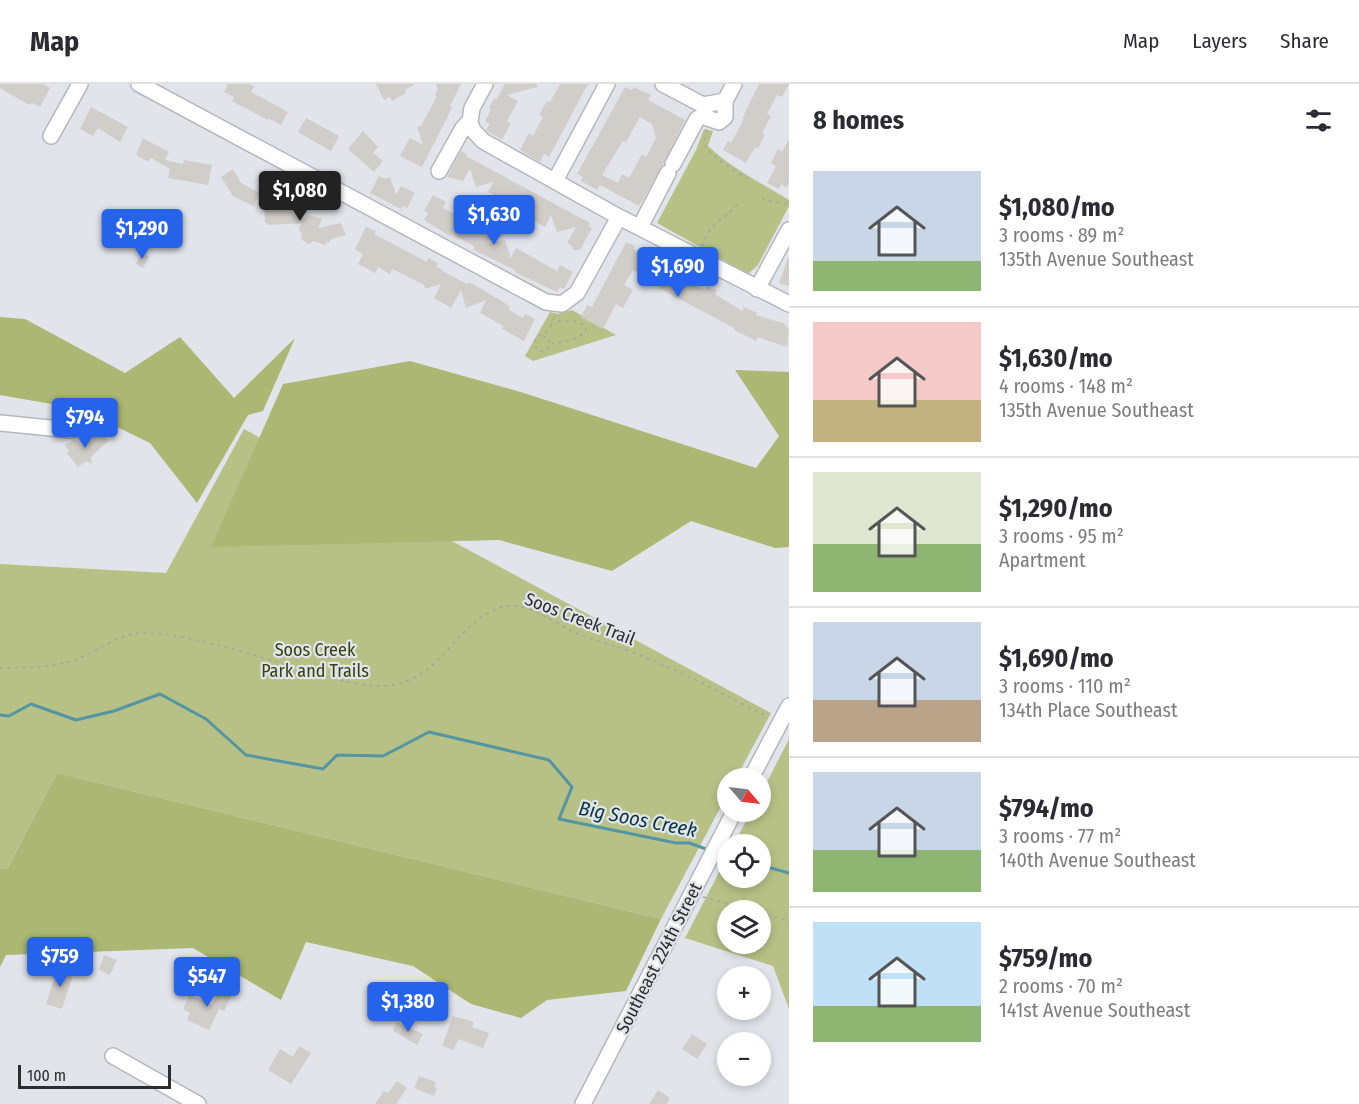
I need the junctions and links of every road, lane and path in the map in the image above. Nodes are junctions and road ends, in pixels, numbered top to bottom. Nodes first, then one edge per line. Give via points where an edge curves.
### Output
1 (80, 84) edge
2 (139, 84) edge
3 (485, 84) edge
4 (607, 84) edge
5 (663, 84) edge
6 (734, 84) edge
7 (706, 114) junction
8 (470, 121) junction
9 (51, 136) dead end
10 (440, 171) dead end
11 (748, 180) dead end
12 (555, 181) junction
13 (762, 198) dead end
14 (739, 201) dead end
15 (789, 204) edge
16 (619, 216) junction
17 (640, 227) junction
18 (789, 230) edge
19 (700, 259) junction
20 (757, 289) junction
21 (789, 304) edge
22 (557, 309) junction
23 (543, 336) junction
24 (550, 344) junction
25 (0, 423) edge
26 (71, 430) dead end
27 (0, 668) edge
28 (789, 706) edge
29 (780, 723) junction
30 (756, 768) edge
31 (729, 822) edge
32 (691, 893) junction
33 (717, 900) edge
34 (771, 916) edge
35 (789, 921) edge
36 (113, 1056) dead end
37 (198, 1104) edge
38 (583, 1104) edge

1 - 9 street
2 - 22 street
3 - 8 street via 472,108
4 - 12 street
5 - 7 street
6 - 7 street via 725,101
7 - 11 path via 705,146
7 - 17 street via 698,119
8 - 10 street
8 - 12 street via 483,141
12 - 16 street
13 - 15 path
14 - 19 path via 707,232
16 - 17 street
16 - 22 street via 577,293
17 - 19 street
18 - 20 street
19 - 20 street
20 - 21 street
22 - 23 path via 552,326
22 - 24 path via 562,322 580,322 586,330 567,341
23 - 24 path
23 - 24 path via 535,340 536,349 545,351
25 - 26 street
27 - 29 path, Soos Creek Trail via 47,666 73,660 133,633 149,633 220,646 336,679 382,686 421,675 492,610 517,606 576,633 661,664
28 - 29 street
29 - 30 street
31 - 32 street, Southeast 224th Street
32 - 33 path
32 - 38 street, Southeast 224th Street
34 - 35 path
36 - 37 street

